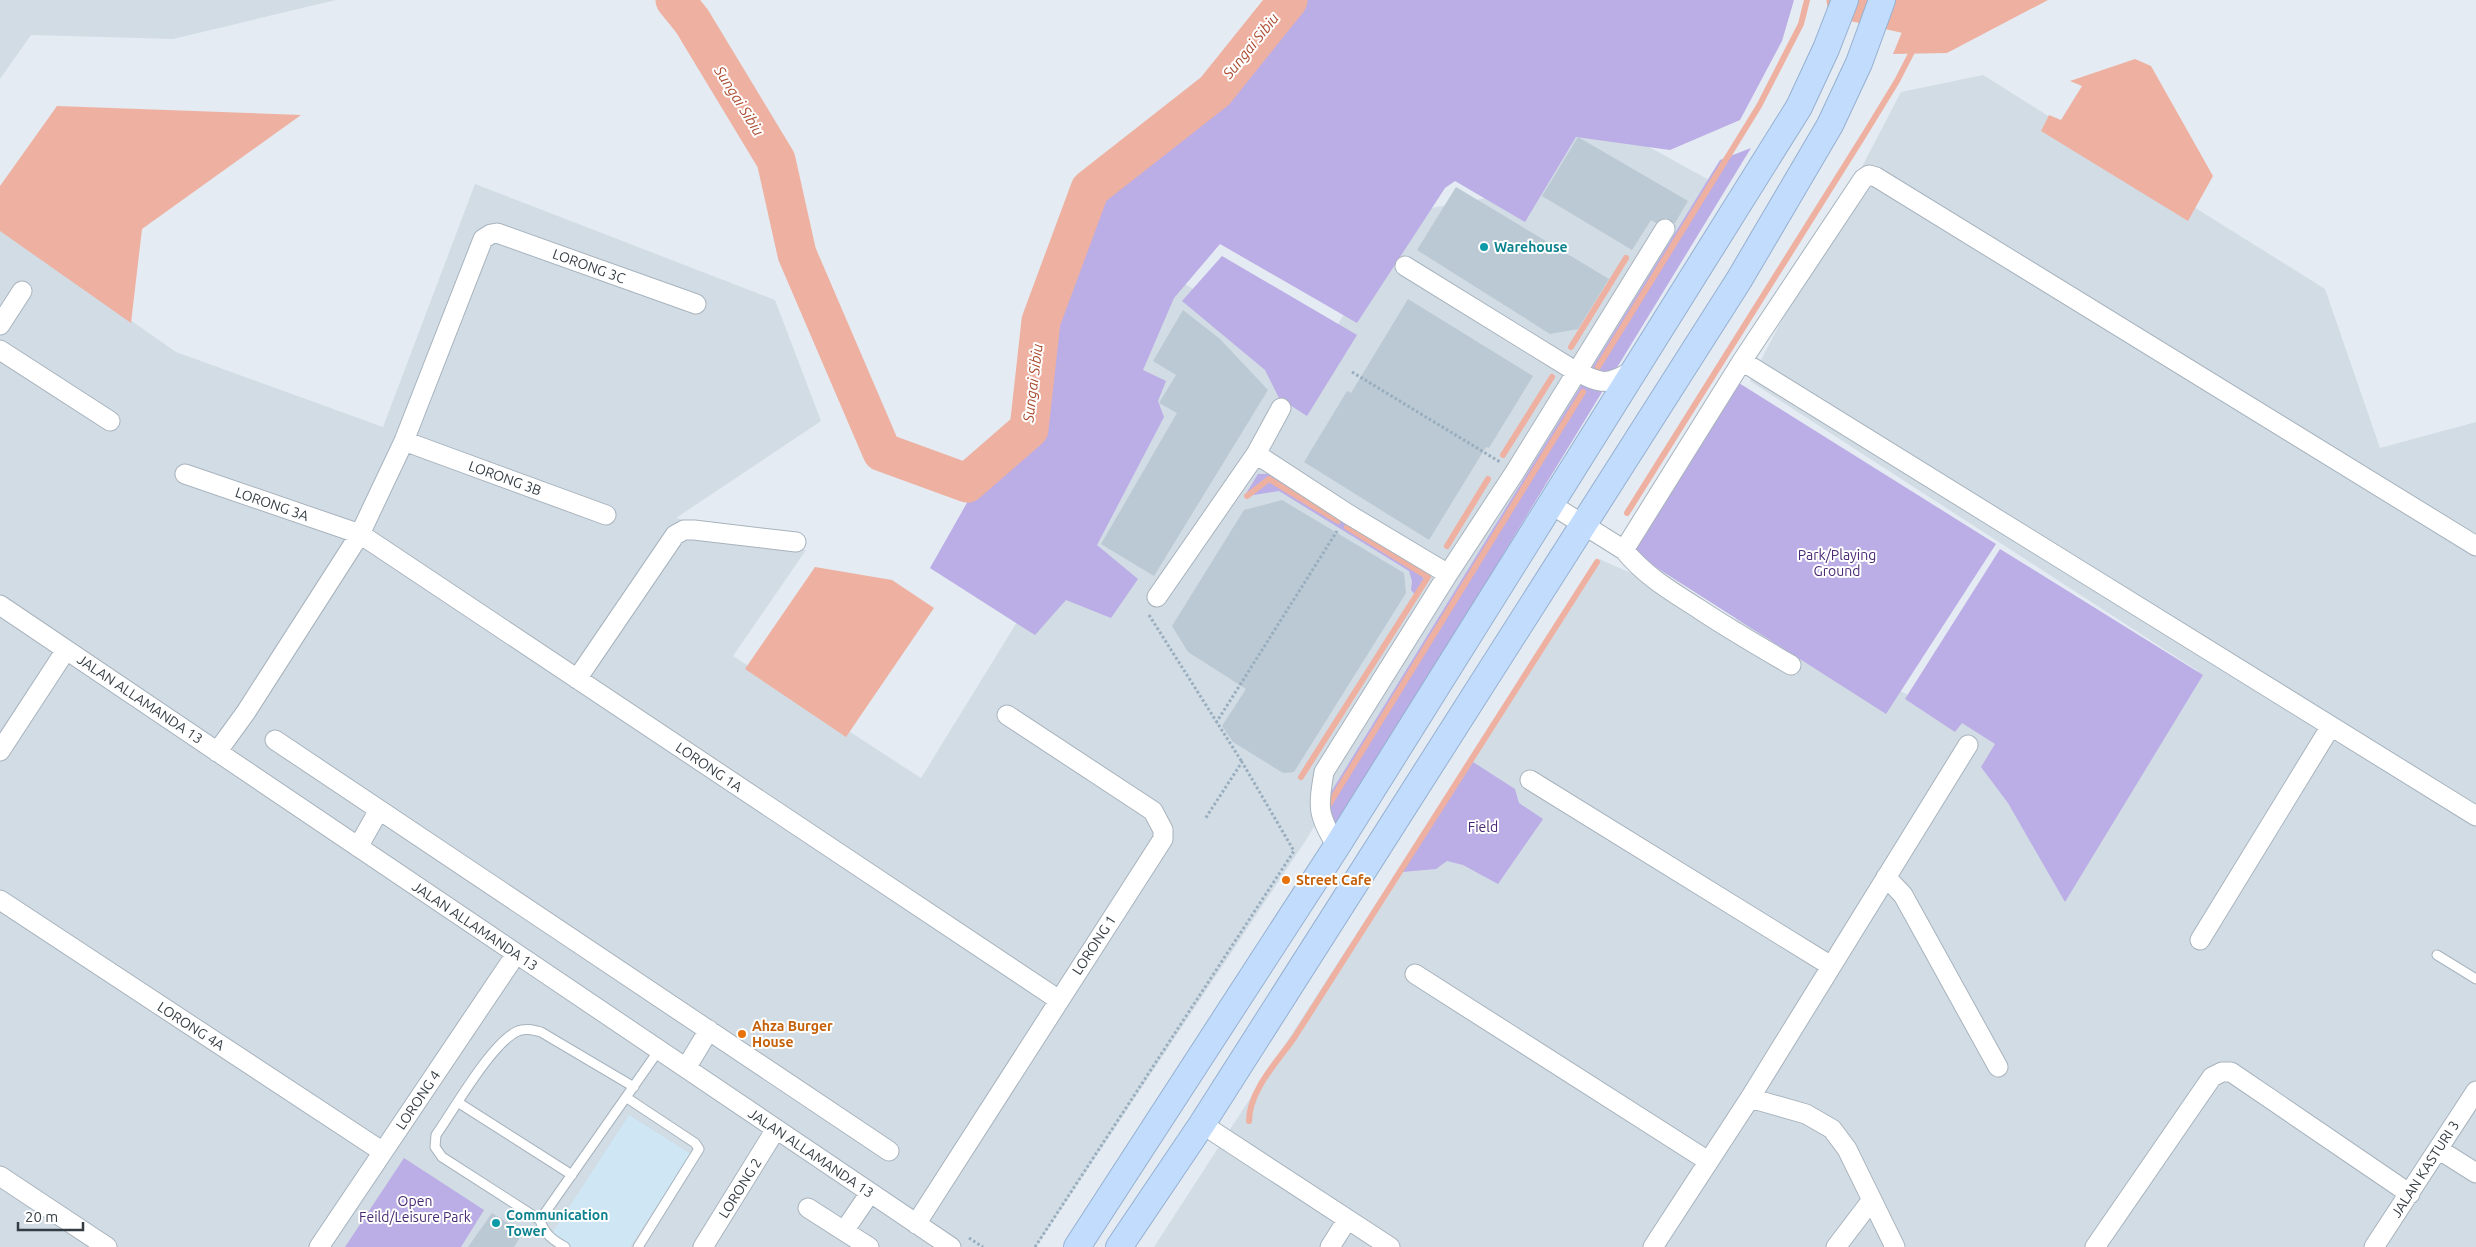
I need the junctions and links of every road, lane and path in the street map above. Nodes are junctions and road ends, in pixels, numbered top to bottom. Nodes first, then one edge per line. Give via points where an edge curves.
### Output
1 (1845, 0) edge
2 (1882, 0) edge
3 (1665, 229) dead end
4 (1405, 266) dead end
5 (22, 291) dead end
6 (696, 304) dead end
7 (0, 325) edge
8 (0, 350) edge
9 (1742, 361) junction
10 (1638, 368) junction
11 (1575, 371) junction
12 (1352, 372) dead end
13 (1281, 408) dead end
14 (110, 421) dead end
15 (404, 441) junction
16 (1256, 454) junction
17 (1515, 472) junction
18 (185, 474) dead end
19 (1552, 505) junction
20 (1348, 514) junction
21 (606, 515) dead end
22 (1583, 522) junction
23 (360, 534) junction
24 (796, 542) dead end
25 (2476, 546) edge
26 (1624, 550) junction
27 (1448, 574) junction
28 (0, 605) edge
29 (1152, 605) joint
30 (66, 650) junction
31 (1792, 665) dead end
32 (577, 679) junction
33 (1007, 715) dead end
34 (1216, 723) junction
35 (2331, 726) junction
36 (275, 740) dead end
37 (1968, 745) dead end
38 (0, 751) edge
39 (217, 752) junction
40 (1242, 762) junction
41 (1530, 780) dead end
42 (379, 810) junction
43 (2476, 816) edge
44 (1205, 819) dead end
45 (1337, 846) junction
46 (358, 847) junction
47 (1886, 877) junction
48 (0, 900) edge
49 (2200, 940) dead end
50 (516, 954) junction
51 (2437, 955) dead end
52 (1831, 966) junction
53 (1415, 974) dead end
54 (2476, 979) edge
55 (1059, 1000) junction
56 (709, 1030) junction
57 (658, 1050) junction
58 (1998, 1067) dead end
59 (686, 1068) junction
60 (634, 1087) junction
61 (2476, 1091) edge
62 (627, 1098) junction
63 (1750, 1098) junction
64 (459, 1103) junction
65 (1202, 1124) junction
66 (776, 1129) junction
67 (2438, 1149) junction
68 (889, 1151) dead end
69 (383, 1152) junction
70 (1708, 1161) junction
71 (2476, 1173) edge
72 (572, 1175) junction
73 (0, 1176) edge
74 (870, 1193) junction
75 (2410, 1194) junction
76 (1871, 1200) junction
77 (808, 1208) dead end
78 (540, 1220) junction
79 (1347, 1220) junction
80 (916, 1224) junction
81 (844, 1231) junction
82 (107, 1247) edge
83 (319, 1247) edge
84 (565, 1247) edge
85 (638, 1247) edge
86 (703, 1247) edge
87 (869, 1247) edge
88 (951, 1247) edge
89 (1035, 1247) edge
90 (1077, 1247) edge
91 (1119, 1247) edge
92 (1330, 1247) edge
93 (1390, 1247) edge
94 (1653, 1247) edge
95 (1836, 1247) edge
96 (1895, 1247) edge
97 (2095, 1247) edge
98 (2374, 1247) edge

1 - 10 street via 1799,107
2 - 22 street via 1859,63 1830,125 1739,280
3 - 11 street
4 - 11 street
5 - 7 street
6 - 15 street, LORONG 3C via 497,233 491,234 483,239
8 - 14 street
9 - 25 street via 1863,179 1868,175 1876,177
9 - 26 street
9 - 35 street
10 - 11 street via 1609,382 1597,382
10 - 19 street
11 - 17 street
12 - 17 path
13 - 16 street
15 - 21 street, LORONG 3B
15 - 23 street
16 - 20 street
16 - 29 street
17 - 27 street
18 - 23 street, LORONG 3A
19 - 22 street
19 - 45 street
20 - 27 street
20 - 34 path
22 - 26 street
22 - 65 street
23 - 32 street, LORONG 1A
23 - 39 street
24 - 32 street via 702,530 684,530 675,535
26 - 31 street via 1638,568 1656,582
27 - 45 street via 1324,772 1318,808
28 - 30 street, JALAN ALLAMANDA 13
29 - 34 path
30 - 38 street
30 - 39 street, JALAN ALLAMANDA 13
32 - 55 street, LORONG 1A
33 - 55 street, LORONG 1 via 1154,811 1163,830 1162,839
34 - 40 path
35 - 43 street
35 - 49 street
36 - 42 street
37 - 47 street
39 - 46 street, JALAN ALLAMANDA 13
40 - 44 path
40 - 89 path via 1294,851
41 - 52 street
42 - 46 street
42 - 56 street
45 - 90 street
46 - 50 street, JALAN ALLAMANDA 13
47 - 52 street
47 - 58 street via 1903,896
48 - 69 street, LORONG 4A
50 - 57 street, JALAN ALLAMANDA 13
50 - 69 street, LORONG 4
51 - 54 lane
52 - 63 street
53 - 70 street
55 - 80 street, LORONG 1
56 - 59 street
56 - 68 street
57 - 59 street, JALAN ALLAMANDA 13
57 - 60 lane
59 - 66 street, JALAN ALLAMANDA 13
60 - 62 lane
60 - 64 lane via 541,1032 530,1029 518,1031 499,1044
61 - 67 street, JALAN KASTURI 3
62 - 72 lane
62 - 85 lane via 699,1149
63 - 70 street
63 - 76 street via 1806,1114 1832,1129 1847,1149
64 - 72 lane
64 - 78 lane via 436,1136 435,1147 442,1157
65 - 79 street
65 - 91 street
66 - 74 street, JALAN ALLAMANDA 13
66 - 86 street, LORONG 2
67 - 71 street
67 - 75 street, JALAN KASTURI 3
69 - 83 street, LORONG 4
70 - 94 street
72 - 78 lane
73 - 82 street
74 - 80 street, JALAN ALLAMANDA 13
74 - 81 street
75 - 97 street via 2231,1072 2222,1072 2212,1077
75 - 98 street, JALAN KASTURI 3
76 - 95 street
76 - 96 street
77 - 81 street
78 - 84 lane via 550,1237
79 - 92 street
79 - 93 street
80 - 88 street, JALAN ALLAMANDA 13
81 - 87 street

